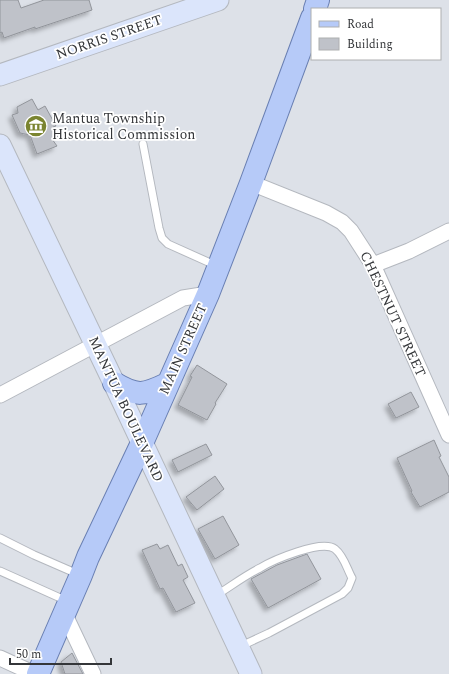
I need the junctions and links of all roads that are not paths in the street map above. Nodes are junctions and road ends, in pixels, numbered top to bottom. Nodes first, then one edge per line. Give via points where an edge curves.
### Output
1 (218, 0) edge
2 (311, 21) edge
3 (0, 75) edge
4 (143, 144) dead end
5 (0, 145) edge
6 (251, 183) junction
7 (449, 231) edge
8 (373, 265) junction
9 (219, 267) junction
10 (208, 294) junction
11 (96, 344) junction
12 (114, 383) junction
13 (167, 384) junction
14 (0, 395) edge
15 (449, 435) edge
16 (142, 443) junction
17 (0, 538) edge
18 (0, 571) edge
19 (81, 575) junction
20 (215, 597) junction
21 (67, 607) junction
22 (239, 647) junction
23 (0, 658) edge
24 (36, 674) edge
25 (93, 674) edge
26 (252, 674) edge

1 - 3 main road, NORRIS STREET
2 - 6 main road, MAIN STREET
4 - 9 lane via 162,238 168,244
5 - 11 main road, MANTUA BOULEVARD
6 - 8 street, CHESTNUT STREET via 342,222 358,240
6 - 9 main road, MAIN STREET
7 - 8 street
8 - 15 street, CHESTNUT STREET
9 - 10 main road, MAIN STREET
10 - 11 street via 183,298
10 - 13 main road, MAIN STREET
11 - 12 main road, MANTUA BOULEVARD
11 - 14 street
12 - 13 main road via 128,391 140,393
12 - 16 main road, MANTUA BOULEVARD
13 - 16 main road, MAIN STREET
16 - 19 main road, MAIN STREET
16 - 20 main road, MANTUA BOULEVARD
17 - 19 lane
18 - 21 lane
19 - 21 main road, MAIN STREET
20 - 22 main road, MANTUA BOULEVARD
20 - 22 lane via 261,567 307,548 334,548 340,554 352,578 342,594
21 - 24 main road, MAIN STREET
21 - 25 street
22 - 26 main road, MANTUA BOULEVARD
23 - 24 street

